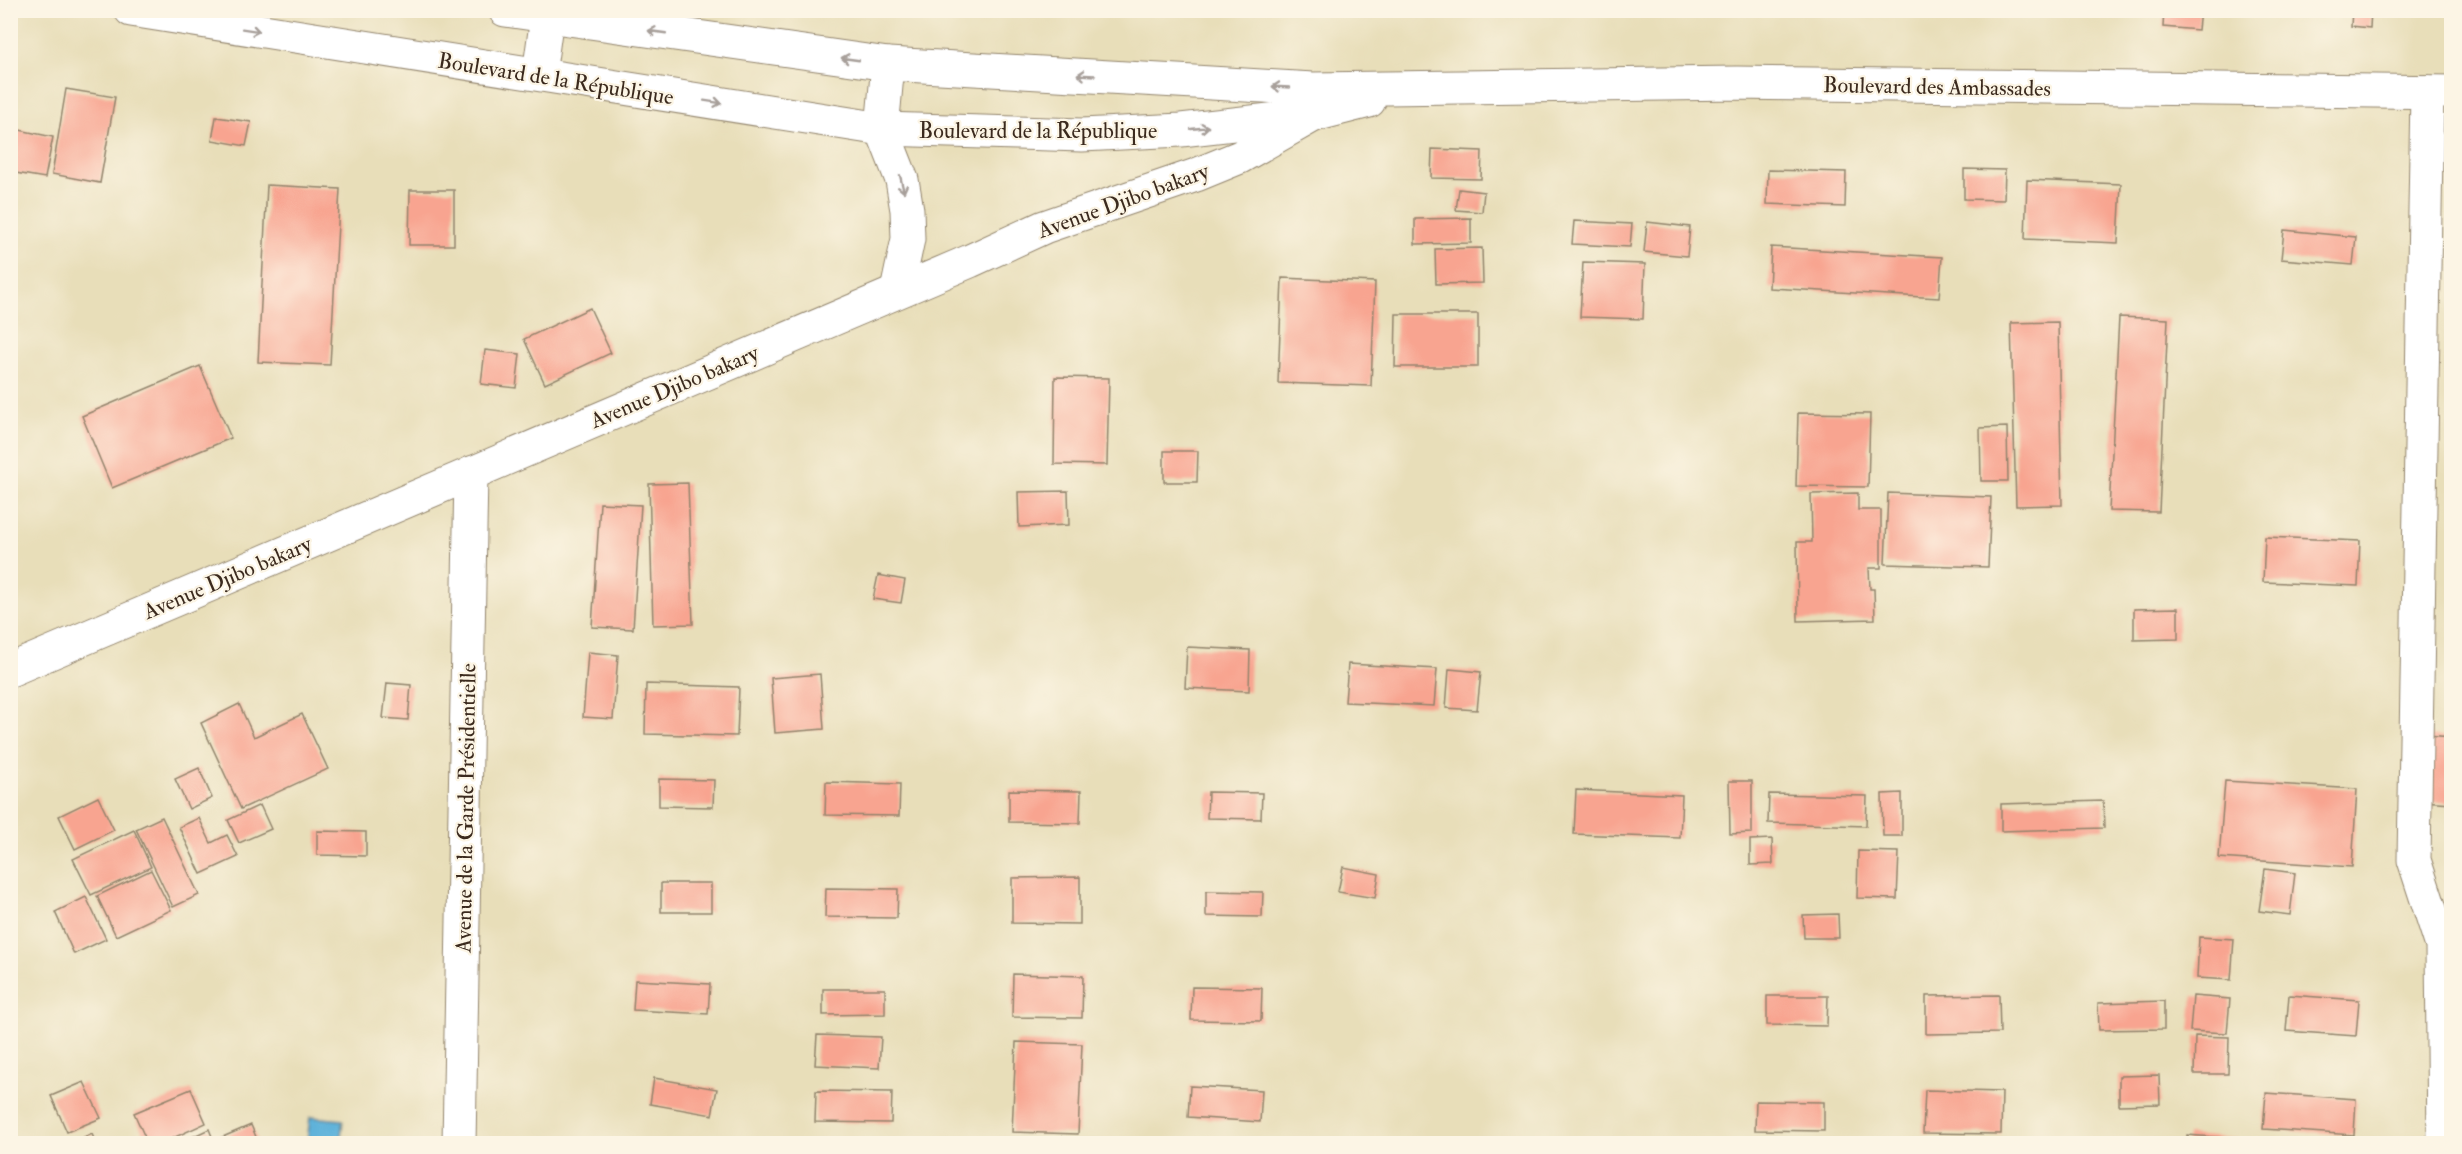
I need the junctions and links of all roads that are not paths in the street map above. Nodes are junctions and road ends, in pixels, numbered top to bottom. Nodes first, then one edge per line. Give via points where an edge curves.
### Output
1 (131, 10) edge
2 (505, 10) edge
3 (205, 17) edge
4 (547, 17) junction
5 (888, 64) junction
6 (539, 74) junction
7 (1423, 88) joint
8 (2439, 92) edge
9 (1314, 102) junction
10 (882, 129) junction
11 (897, 291) junction
12 (471, 473) junction
13 (10, 670) edge
14 (459, 1143) edge
15 (2444, 1143) edge

1 - 3 main road, Boulevard de la République
2 - 4 main road, Boulevard de la République
3 -> 6 main road, Boulevard de la République
5 -> 4 main road, Boulevard de la République
4 - 6 main road
9 -> 5 main road, Boulevard de la République
5 - 10 main road
6 -> 10 main road, Boulevard de la République
7 - 8 main road, Boulevard des Ambassades via 1737,83
7 - 9 main road, Boulevard de la République
8 - 15 main road via 2414,860 2442,946
10 -> 9 main road, Boulevard de la République via 1082,135 1180,130
9 - 11 main road, Avenue Djibo bakary via 1229,161 1044,227
10 -> 11 main road via 902,180 907,210 908,239
11 - 12 main road, Avenue Djibo bakary
12 - 13 main road, Avenue Djibo bakary
12 - 14 main road, Avenue de la Garde Présidentielle

